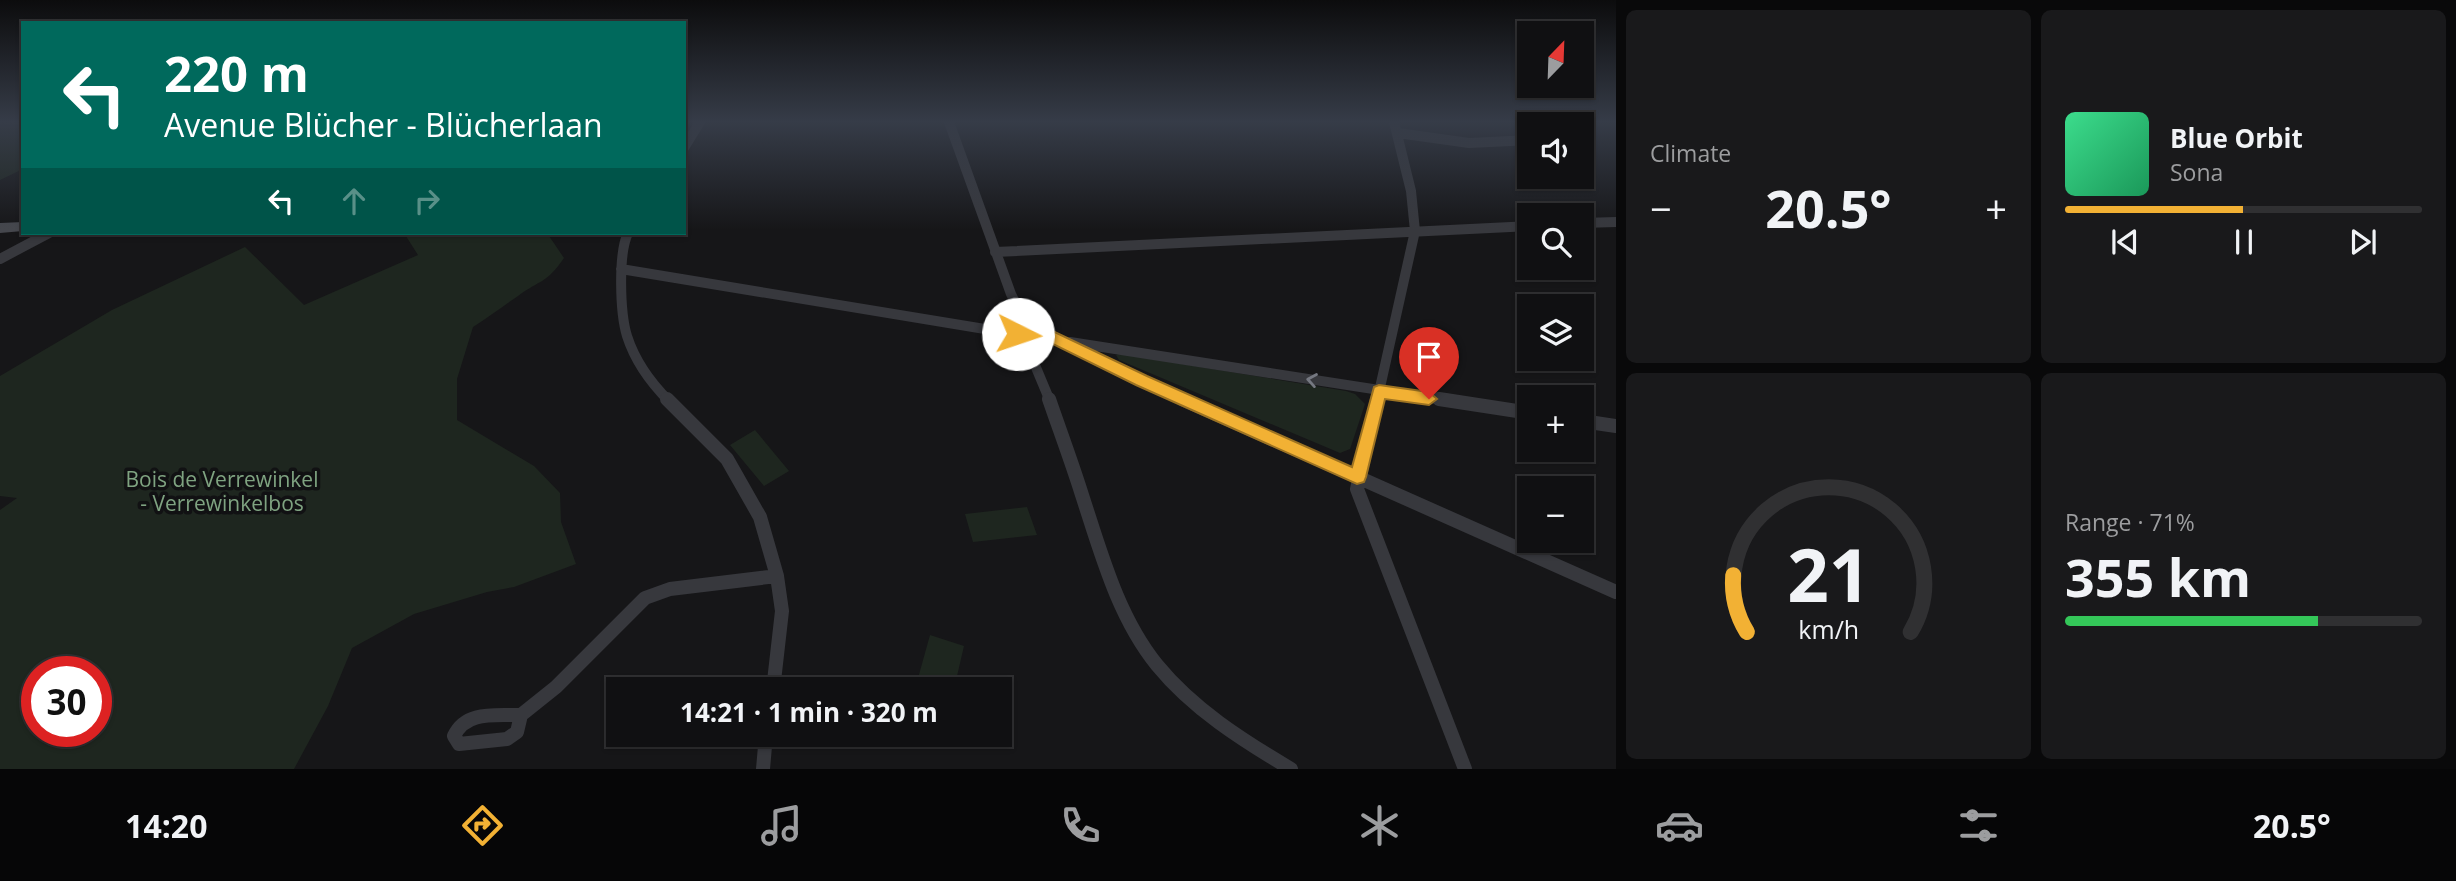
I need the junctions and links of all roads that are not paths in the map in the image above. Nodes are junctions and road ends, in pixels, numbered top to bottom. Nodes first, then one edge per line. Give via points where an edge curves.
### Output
1 (962, 158) edge
2 (1403, 158) edge
3 (1616, 222) edge
4 (1594, 223) edge
5 (21, 226) edge
6 (1517, 227) edge
7 (0, 228) edge
8 (1415, 231) junction
9 (45, 235) edge
10 (627, 235) edge
11 (995, 252) junction
12 (0, 259) edge
13 (621, 269) junction
14 (998, 330) joint
15 (1030, 330) junction
16 (1066, 345) junction
17 (1379, 392) junction
18 (1517, 411) edge
19 (1594, 423) edge
20 (1616, 426) edge
21 (1357, 477) junction
22 (777, 576) junction
23 (1616, 592) edge
24 (774, 677) edge
25 (521, 715) dead end
26 (765, 747) edge
27 (763, 769) edge
28 (1292, 769) edge
29 (1465, 769) edge

1 - 11 street
2 - 8 street
3 - 4 street
5 - 7 street
6 - 8 street
8 - 11 street
8 - 17 street
9 - 12 street
10 - 13 street
11 - 15 street
13 - 14 street
13 - 22 street via 627,337 649,381 727,459 760,517
14 - 15 street
15 - 16 street
15 - 28 street via 1031,353 1118,596 1142,644 1183,694
17 -> 16 street via 1084,344
16 - 21 street
17 - 18 street
17 - 21 street
19 - 20 street
21 - 23 street
21 - 29 street via 1357,489
22 - 24 street via 782,611
22 - 25 street via 670,589 645,598 556,687
26 - 27 street

